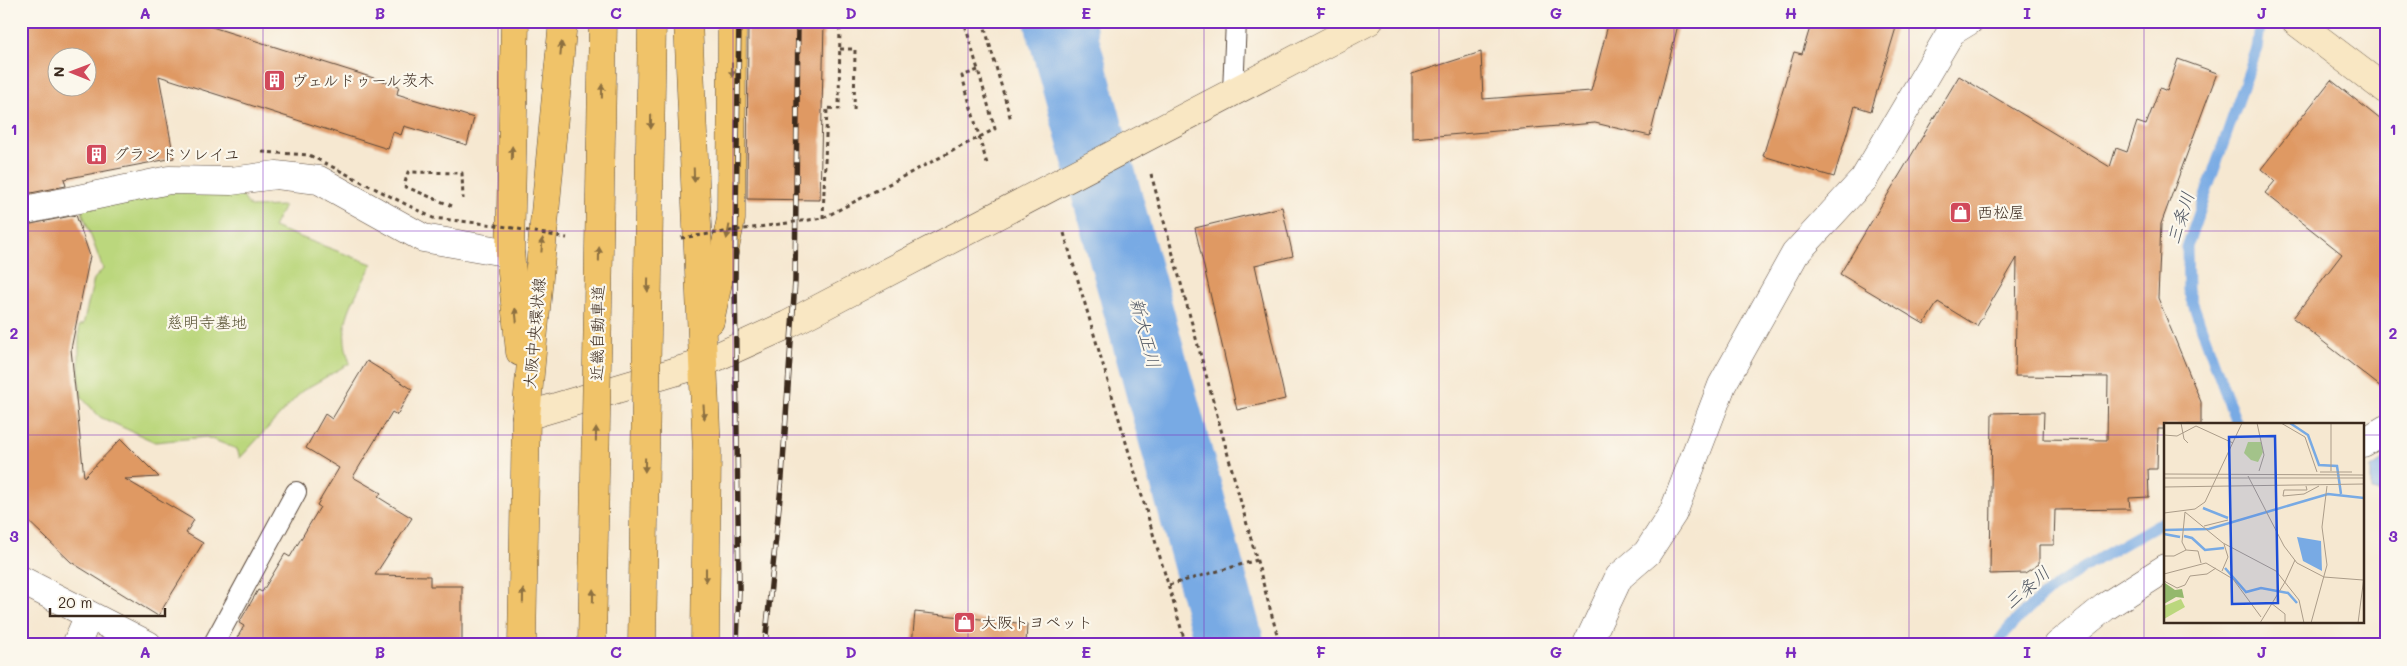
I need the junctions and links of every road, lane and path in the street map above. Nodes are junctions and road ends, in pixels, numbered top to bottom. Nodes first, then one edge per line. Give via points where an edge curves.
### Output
1 (515, 21) edge
2 (563, 21) edge
3 (603, 21) edge
4 (652, 21) edge
5 (688, 21) edge
6 (732, 21) edge
7 (840, 21) edge
8 (983, 21) edge
9 (1236, 21) edge
10 (1369, 21) edge
11 (1969, 21) edge
12 (2298, 23) edge
13 (840, 49) junction
14 (978, 70) dead end
15 (2386, 90) edge
16 (1233, 91) junction
17 (854, 114) dead end
18 (1011, 120) dead end
19 (1136, 142) junction
20 (987, 164) dead end
21 (463, 199) dead end
22 (455, 208) dead end
23 (21, 210) edge
24 (480, 218) dead end
25 (823, 218) dead end
26 (496, 225) dead end
27 (1064, 233) dead end
28 (510, 253) junction
29 (701, 364) junction
30 (526, 416) junction
31 (2386, 429) edge
32 (2364, 442) edge
33 (296, 492) dead end
34 (1257, 560) junction
35 (2164, 569) edge
36 (21, 580) edge
37 (1169, 585) junction
38 (89, 615) junction
39 (76, 645) edge
40 (148, 645) edge
41 (213, 645) edge
42 (522, 645) edge
43 (592, 645) edge
44 (642, 645) edge
45 (705, 645) edge
46 (1186, 645) edge
47 (1280, 645) edge
48 (1587, 645) edge
49 (2058, 645) edge

28 -> 1 main road
30 -> 2 main road, 大阪中央環状線
43 -> 3 main road, 近畿自動車道, bridge
4 -> 44 main road, bridge
5 -> 29 main road
6 -> 29 main road via 731,219
7 - 13 path
8 - 18 path
9 - 16 lane
10 - 16 street
11 - 48 street via 1951,32 1864,179 1795,254 1722,385 1673,513 1647,553 1619,577
12 - 15 street
13 - 17 path via 855,49
13 - 25 path via 839,109 824,108
14 - 20 path via 962,76
16 - 19 street
19 - 29 street via 787,325
19 - 34 path
21 - 22 path via 462,173 408,172 404,186
23 - 28 street via 169,180 231,181 276,175 319,180 423,238
24 - 26 path, bridge
27 - 37 path
30 -> 28 main road
29 - 30 street
29 -> 45 main road via 707,452
42 -> 30 main road, 大阪中央環状線
31 - 32 street
33 - 41 lane
34 - 37 path
34 - 47 path
35 - 49 street via 2105,607
36 - 38 street
37 - 46 path
38 - 39 street
38 - 40 street

